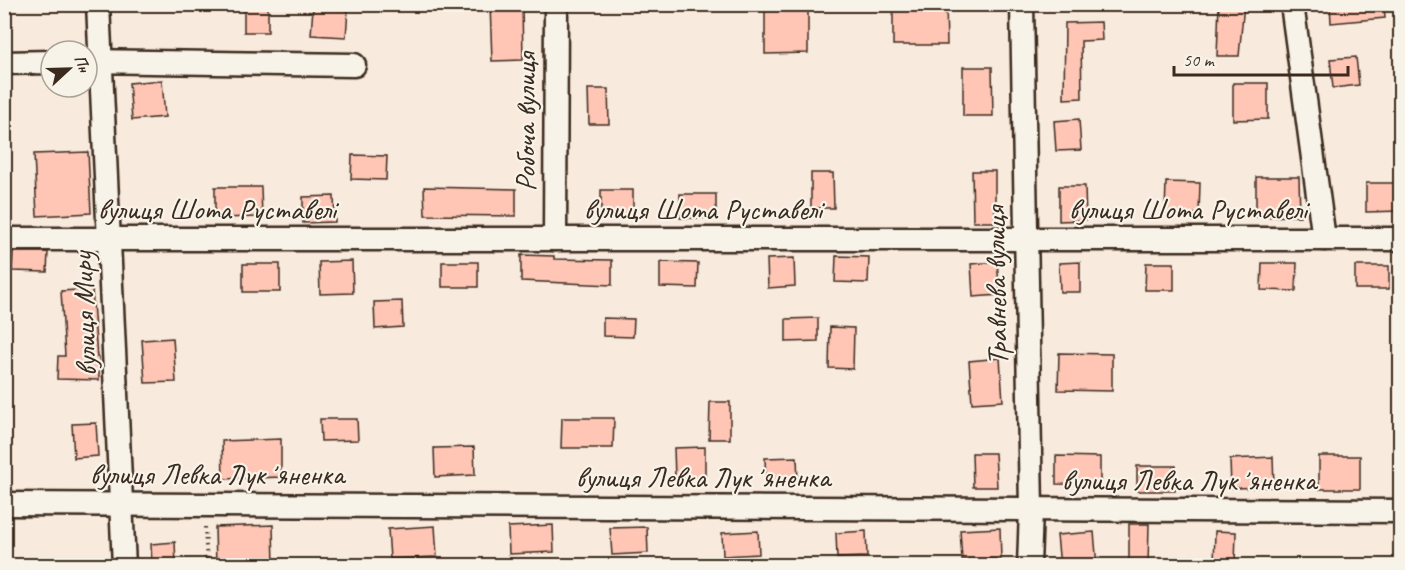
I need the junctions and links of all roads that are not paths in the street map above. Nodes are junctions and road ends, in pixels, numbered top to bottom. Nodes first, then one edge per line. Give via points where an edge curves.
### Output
1 (98, 4) edge
2 (556, 4) edge
3 (1022, 4) edge
4 (1292, 4) edge
5 (96, 39) edge
6 (99, 61) edge
7 (39, 62) edge
8 (4, 63) edge
9 (354, 65) dead end
10 (98, 99) edge
11 (1323, 238) junction
12 (1401, 238) edge
13 (4, 239) edge
14 (111, 239) junction
15 (555, 239) junction
16 (1025, 241) junction
17 (4, 504) edge
18 (121, 504) junction
19 (1031, 509) junction
20 (1401, 511) edge
21 (124, 566) edge
22 (1029, 566) edge

1 - 5 street, вулиця Миру
2 - 15 street, Робоча вулиця
3 - 16 street, Травнева вулиця
4 - 11 street
6 - 9 street
7 - 8 street
10 - 14 street, вулиця Миру
11 - 12 street, вулиця Шота Руставелі
11 - 16 street, вулиця Шота Руставелі
13 - 14 street, вулиця Шота Руставелі
14 - 15 street, вулиця Шота Руставелі
14 - 18 street, вулиця Миру
15 - 16 street, вулиця Шота Руставелі
16 - 19 street, Травнева вулиця
17 - 18 street, вулиця Левка Лукʼяненка
18 - 19 street, вулиця Левка Лукʼяненка
18 - 21 street, вулиця Миру
19 - 20 street, вулиця Левка Лукʼяненка
19 - 22 street, Травнева вулиця

